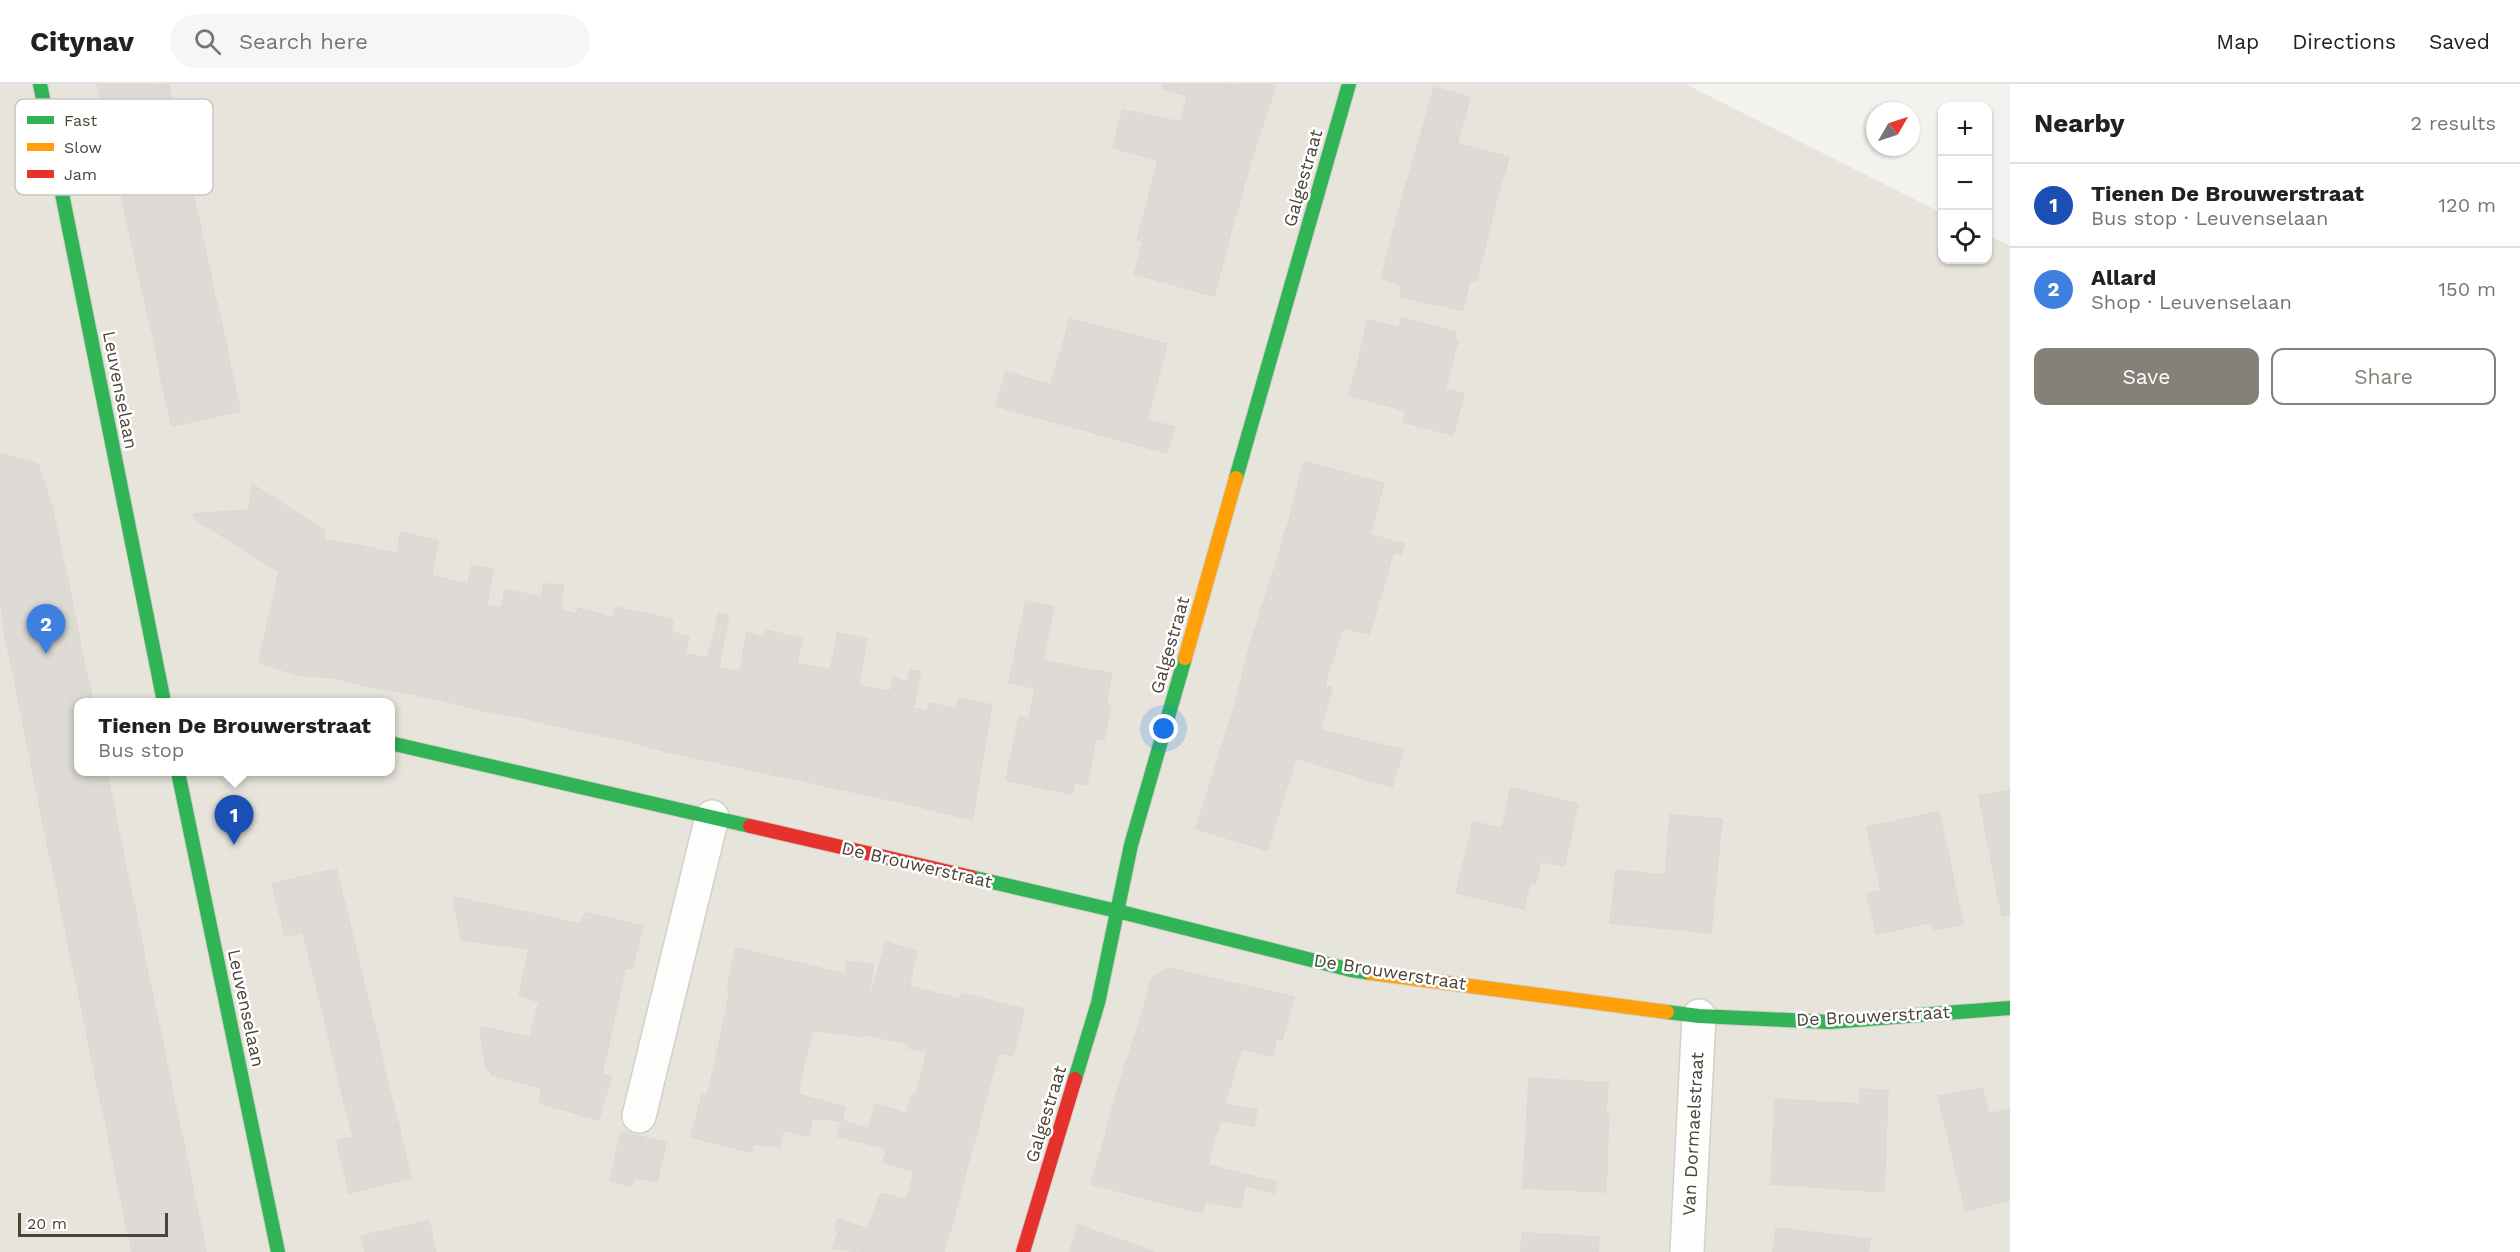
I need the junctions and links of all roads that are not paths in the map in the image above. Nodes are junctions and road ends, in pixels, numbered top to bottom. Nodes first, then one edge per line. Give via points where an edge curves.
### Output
1 (40, 84) edge
2 (1348, 84) edge
3 (43, 99) edge
4 (62, 195) edge
5 (163, 698) edge
6 (395, 744) edge
7 (179, 776) edge
8 (712, 817) junction
9 (1117, 910) junction
10 (2010, 1008) edge
11 (1699, 1016) junction
12 (639, 1116) dead end
13 (278, 1252) edge
14 (1023, 1252) edge
15 (1687, 1252) edge

1 - 3 street, Leuvenselaan
2 - 9 street, Galgestraat via 1131,845
4 - 5 street, Leuvenselaan
6 - 8 street, De Brouwerstraat
7 - 13 street, Leuvenselaan
8 - 9 street, De Brouwerstraat
8 - 12 street
9 - 11 street, De Brouwerstraat via 1351,970
9 - 14 street, Galgestraat via 1098,1003
10 - 11 street, De Brouwerstraat via 1830,1022
11 - 15 street, Van Dormaelstraat

